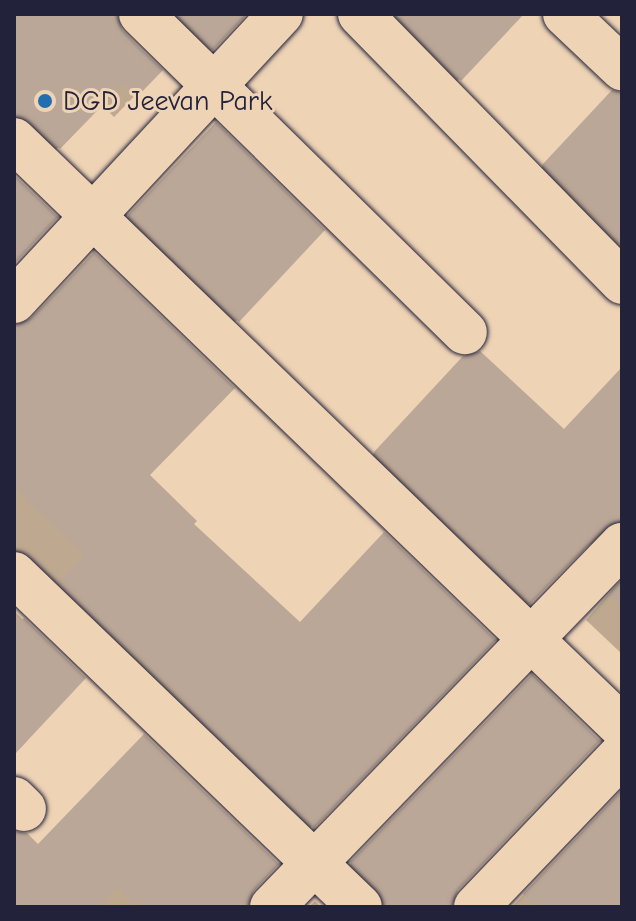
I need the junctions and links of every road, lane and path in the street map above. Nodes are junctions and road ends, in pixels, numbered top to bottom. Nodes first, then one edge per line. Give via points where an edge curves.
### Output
1 (141, 14) edge
2 (281, 14) edge
3 (360, 14) edge
4 (565, 14) edge
5 (622, 68) edge
6 (216, 85) junction
7 (14, 140) edge
8 (95, 214) junction
9 (622, 282) edge
10 (14, 301) edge
11 (465, 332) dead end
12 (622, 545) edge
13 (14, 574) edge
14 (531, 639) junction
15 (622, 727) edge
16 (622, 754) edge
17 (313, 864) junction
18 (272, 907) edge
19 (360, 907) edge
20 (476, 907) edge

1 - 6 street
2 - 6 street
3 - 9 street
4 - 5 street
6 - 8 street
6 - 11 street
7 - 8 street
8 - 10 street
8 - 14 street
12 - 14 street
13 - 17 street
14 - 15 street
14 - 17 street
16 - 20 street
17 - 18 street
17 - 19 street

